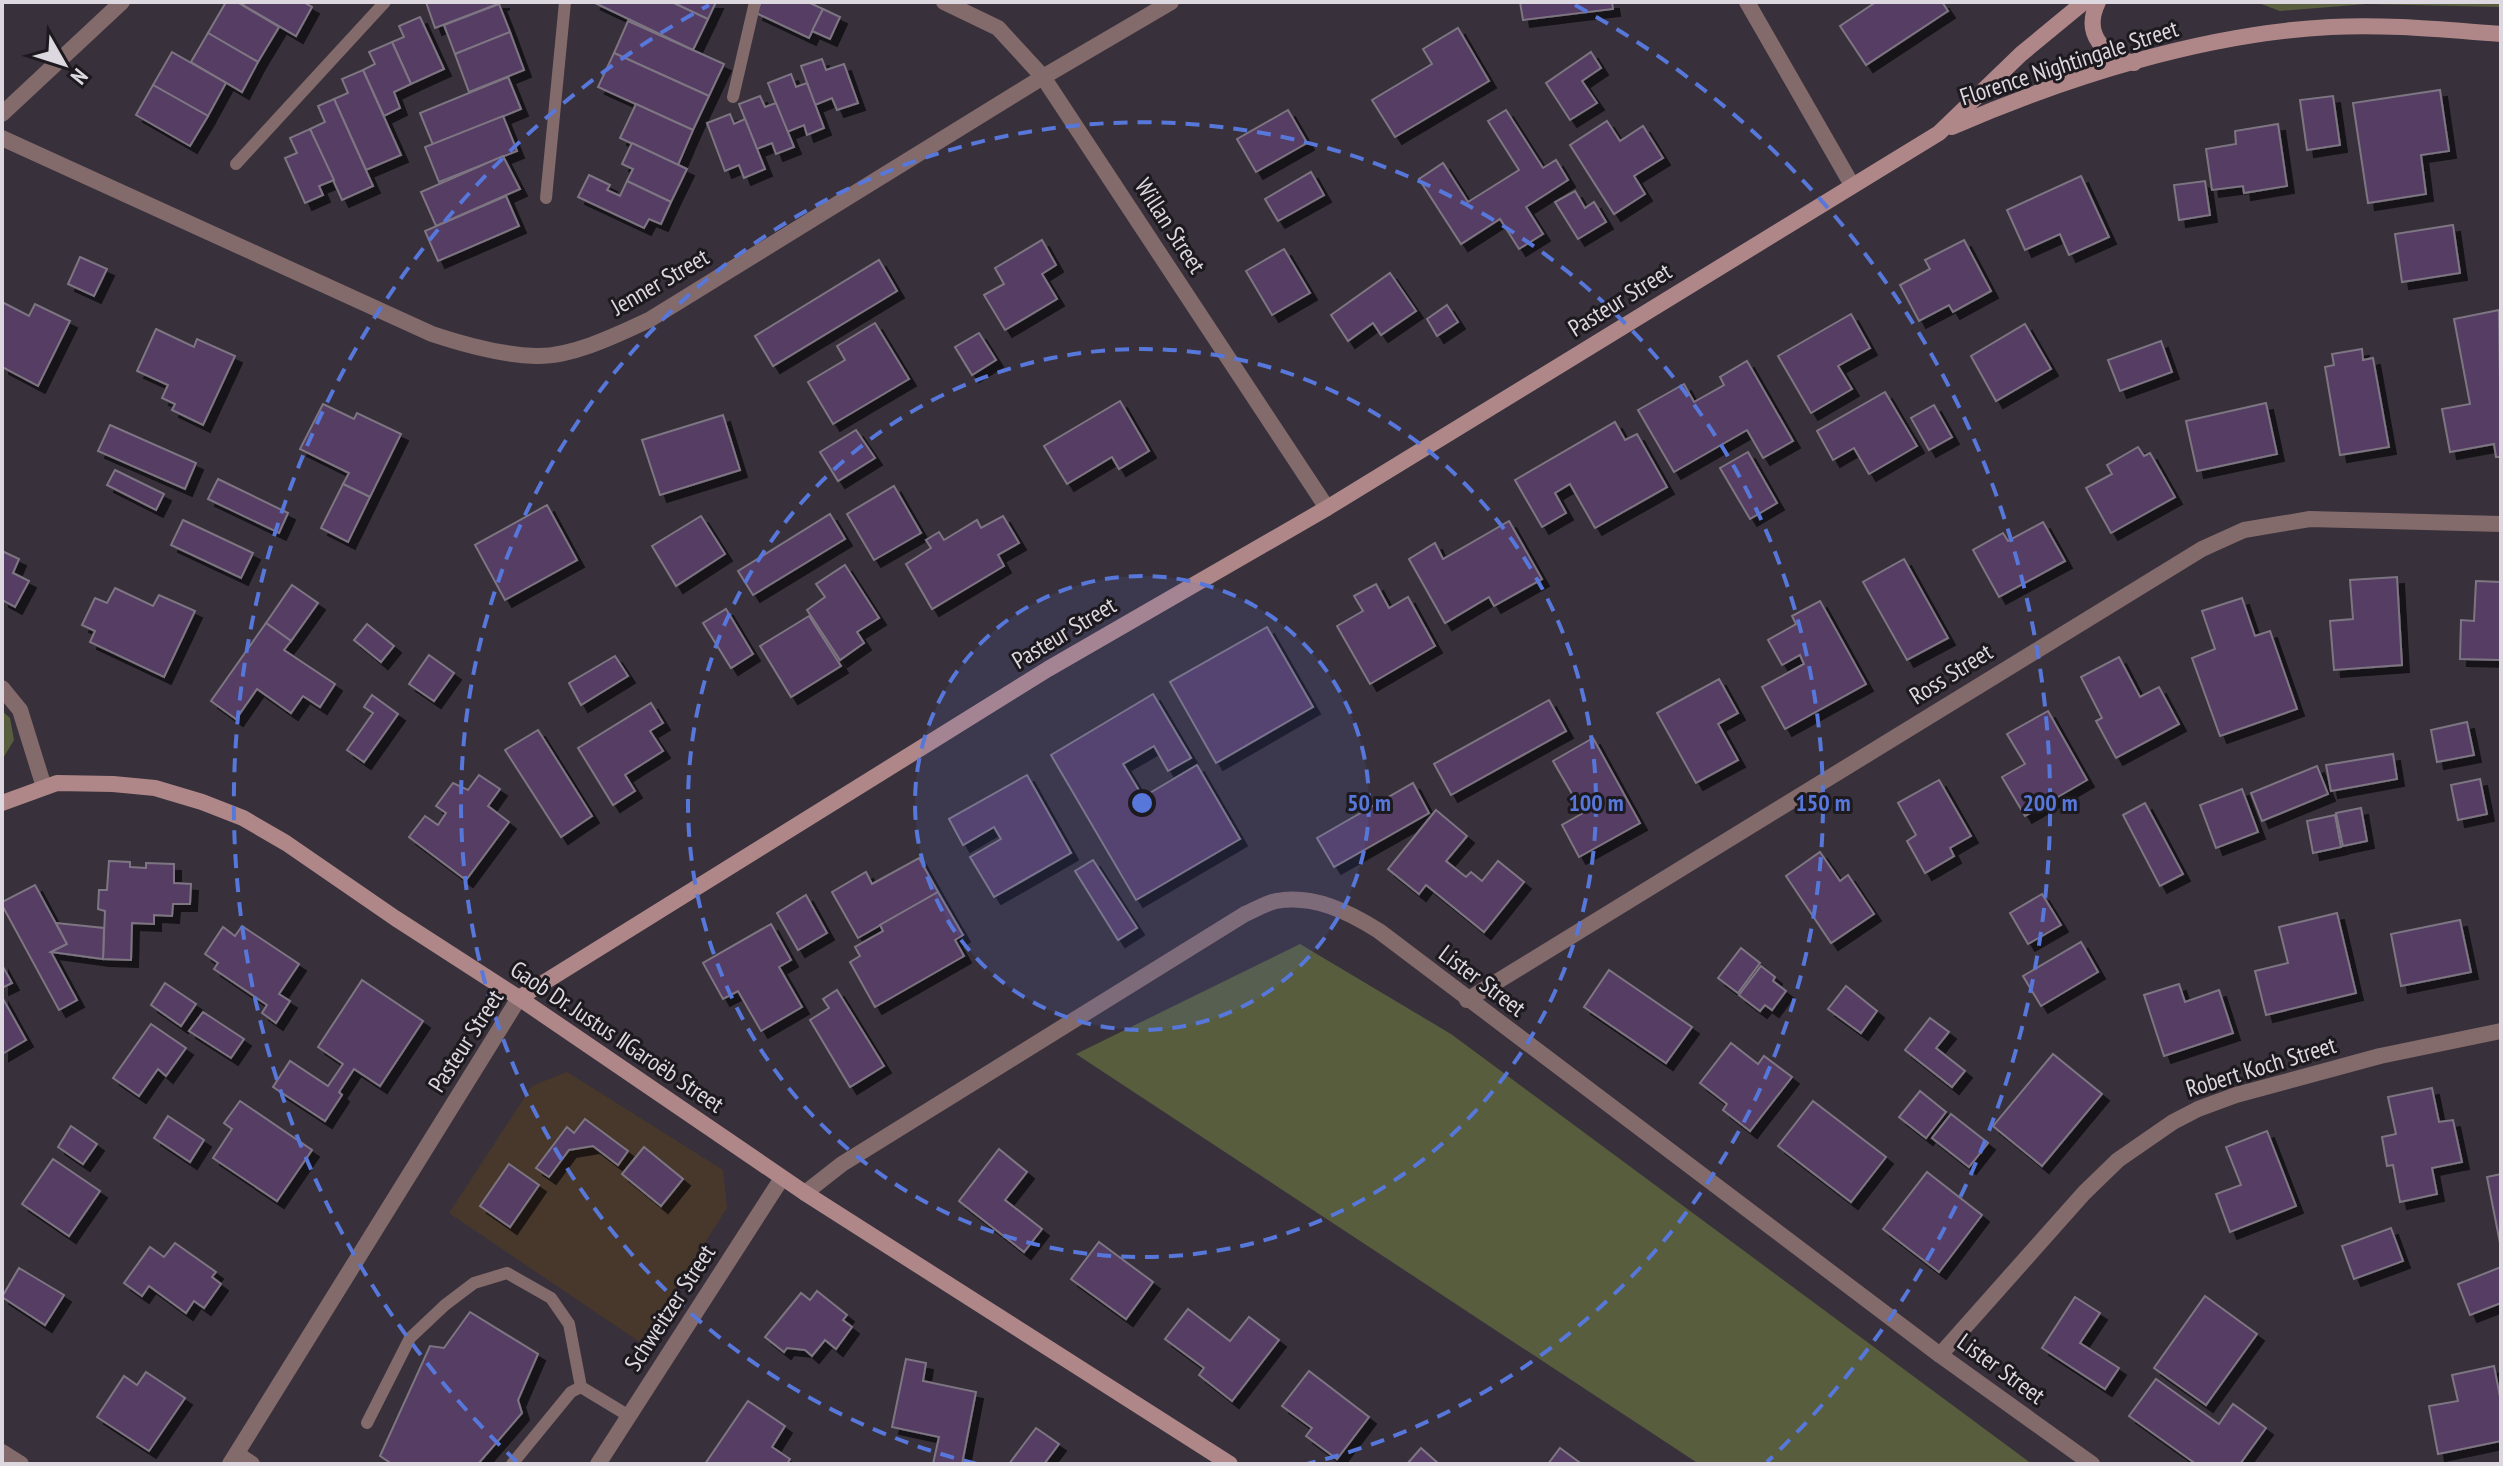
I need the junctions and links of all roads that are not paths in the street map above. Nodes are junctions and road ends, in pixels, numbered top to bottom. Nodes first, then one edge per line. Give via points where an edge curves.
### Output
1 (122, 2) edge
2 (385, 2) edge
3 (565, 2) edge
4 (755, 2) edge
5 (944, 2) edge
6 (1171, 2) edge
7 (1747, 2) edge
8 (2084, 2) edge
9 (2098, 2) edge
10 (2501, 34) edge
11 (2134, 63) junction
12 (1043, 77) junction
13 (733, 97) dead end
14 (2, 114) edge
15 (1939, 133) junction
16 (2, 138) edge
17 (236, 164) dead end
18 (1852, 185) junction
19 (546, 198) dead end
20 (1327, 508) junction
21 (2501, 524) edge
22 (2, 688) edge
23 (44, 787) junction
24 (2, 803) edge
25 (519, 998) junction
26 (1467, 1000) junction
27 (2501, 1031) edge
28 (782, 1178) junction
29 (805, 1193) junction
30 (1940, 1355) junction
31 (581, 1387) junction
32 (629, 1416) junction
33 (367, 1423) dead end
34 (2, 1452) edge
35 (234, 1459) edge
36 (21, 1464) edge
37 (252, 1464) edge
38 (512, 1464) edge
39 (598, 1464) edge
40 (1230, 1464) edge
41 (2092, 1464) edge

1 - 14 street
2 - 17 lane
3 - 19 lane
4 - 13 lane
5 - 12 street, Willan Street via 998,28
6 - 12 street, Jenner Street
7 - 18 street
8 - 15 main road, Pasteur Street
9 - 11 main road via 2093,33 2102,48
10 - 11 main road, Florence Nightingale Street via 2331,27 2215,42
11 - 15 main road, Florence Nightingale Street via 1998,107
12 - 16 street, Jenner Street via 649,320 607,340 538,356 432,334
12 - 20 street, Willan Street
15 - 18 main road, Pasteur Street
18 - 20 main road, Pasteur Street
20 - 25 main road, Pasteur Street via 1048,669
21 - 26 street, Ross Street via 2310,519 2244,530 2202,549
22 - 23 street via 20,710
23 - 24 main road, Gaob Dr. Justus ǁGaroëb Street
23 - 25 main road, Gaob Dr. Justus ǁGaroëb Street via 71,783 155,788 243,818
25 - 28 main road, Gaob Dr. Justus ǁGaroëb Street
25 - 35 street, Pasteur Street
26 - 29 street, Lister Street via 1356,916 1330,905 1275,901 1151,972 842,1164
26 - 30 street, Lister Street
27 - 30 street, Robert Koch Street via 2380,1056 2236,1095 2173,1122 2118,1160 2084,1193
28 - 29 main road, Gaob Dr. Justus ǁGaroëb Street
28 - 32 street, Schweitzer Street
29 - 40 main road, Gaob Dr. Justus ǁGaroëb Street
30 - 41 street, Lister Street
31 - 32 lane
31 - 33 lane via 569,1324 551,1298 507,1273 474,1283 410,1338
31 - 38 lane via 571,1392
32 - 39 street, Schweitzer Street
34 - 36 street
35 - 37 street

